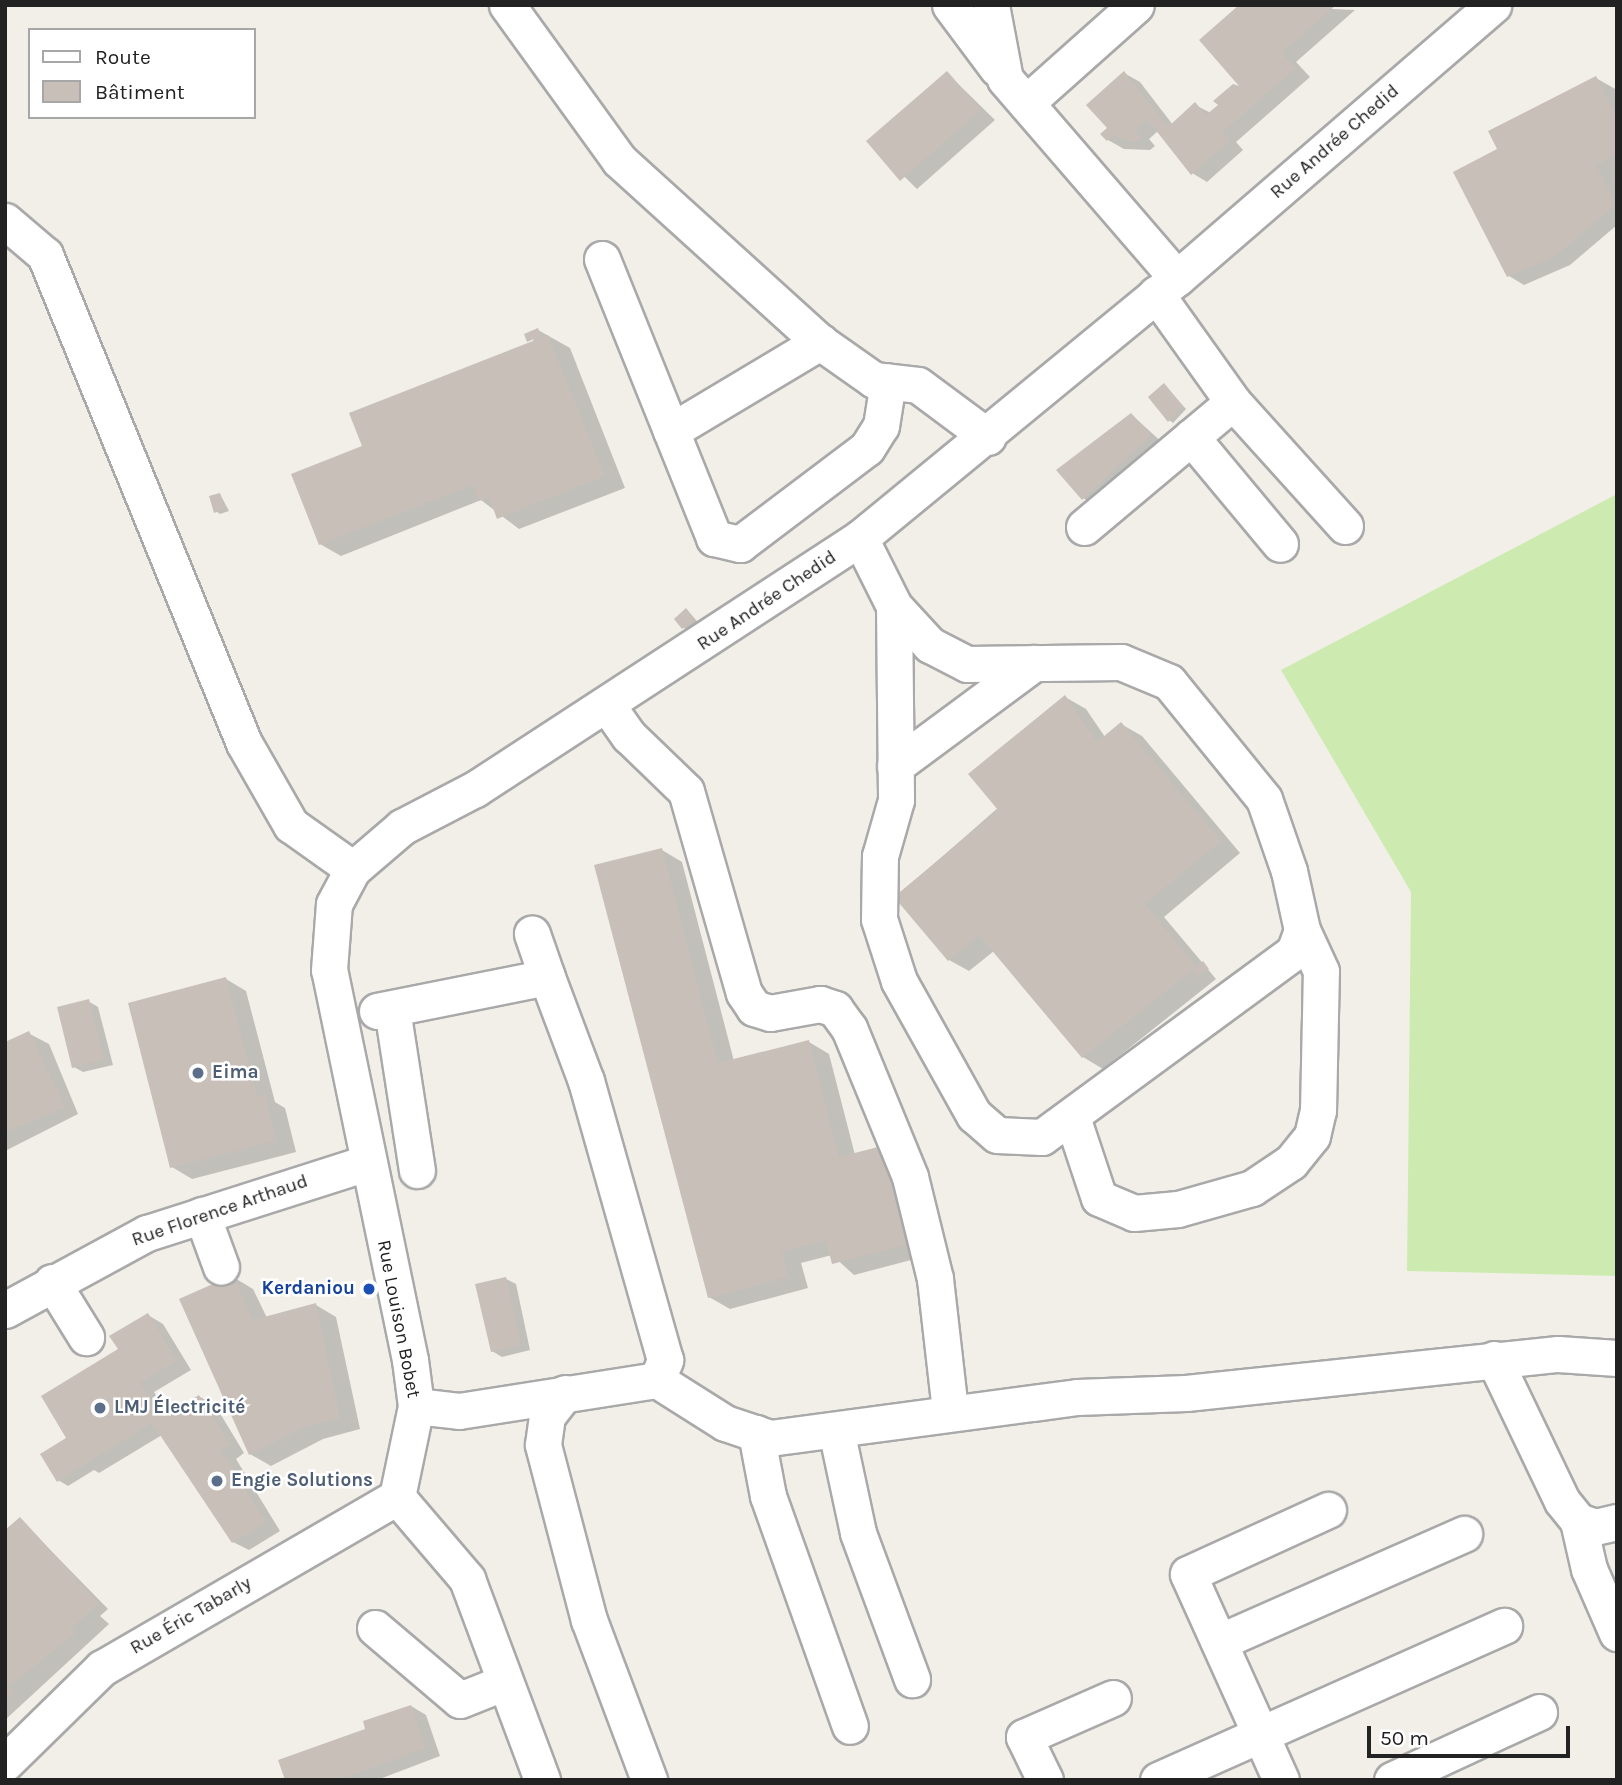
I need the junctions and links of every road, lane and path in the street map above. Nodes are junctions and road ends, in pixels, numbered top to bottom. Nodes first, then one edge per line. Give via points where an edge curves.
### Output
1 (507, 5) edge
2 (950, 5) edge
3 (991, 5) edge
4 (1136, 5) edge
5 (1493, 5) edge
6 (1015, 91) junction
7 (5, 221) edge
8 (602, 259) dead end
9 (1166, 286) junction
10 (820, 342) junction
11 (888, 382) junction
12 (1233, 402) junction
13 (671, 431) junction
14 (988, 437) junction
15 (1191, 437) junction
16 (1084, 527) dead end
17 (1345, 527) dead end
18 (860, 538) junction
19 (1280, 544) dead end
20 (894, 606) junction
21 (1034, 663) junction
22 (607, 705) junction
23 (895, 766) junction
24 (352, 869) junction
25 (1301, 930) junction
26 (532, 934) dead end
27 (547, 977) junction
28 (1073, 1120) junction
29 (366, 1163) junction
30 (417, 1170) dead end
31 (202, 1215) junction
32 (220, 1267) dead end
33 (52, 1282) junction
34 (5, 1310) edge
35 (86, 1337) dead end
36 (1617, 1358) edge
37 (1494, 1359) junction
38 (657, 1380) junction
39 (565, 1393) junction
40 (416, 1406) junction
41 (950, 1411) junction
42 (836, 1430) junction
43 (757, 1433) junction
44 (397, 1497) junction
45 (1328, 1510) dead end
46 (1578, 1521) junction
47 (1617, 1522) edge
48 (1464, 1534) dead end
49 (1504, 1626) dead end
50 (374, 1628) dead end
51 (1617, 1633) edge
52 (1219, 1642) junction
53 (912, 1679) dead end
54 (505, 1682) junction
55 (1114, 1698) dead end
56 (1539, 1712) dead end
57 (850, 1726) dead end
58 (1260, 1734) junction
59 (5, 1763) edge
60 (542, 1780) edge
61 (649, 1780) edge
62 (1045, 1780) edge
63 (1158, 1780) edge
64 (1281, 1780) edge
65 (1392, 1780) edge

1 - 10 street via 619,160
2 - 6 street
3 - 6 street
4 - 6 street
5 - 9 street, Rue Andrée Chedid
6 - 9 street
7 - 24 street via 45,255 244,743 291,825
8 - 13 street
9 - 12 street via 1182,329
9 - 14 street, Rue Andrée Chedid
10 - 11 street via 874,380
10 - 13 street
11 - 13 street via 881,426 867,448 740,544 714,538
11 - 14 street via 918,385
12 - 15 street
12 - 17 street
14 - 18 street, Rue Andrée Chedid
15 - 16 street
15 - 19 street
18 - 20 street
18 - 22 street, Rue Andrée Chedid
20 - 21 street via 930,645 967,664
20 - 23 street
21 - 23 street
21 - 25 street via 1121,662 1169,682 1264,799
22 - 24 street, Rue Andrée Chedid via 402,827
22 - 41 street via 629,736 686,790 744,993 754,1009 770,1013 820,1004 835,1009 849,1028 910,1177 935,1279
23 - 28 street via 895,800 880,856 879,919 899,981 946,1072 974,1115 997,1135 1042,1138
24 - 29 street, Rue Louison Bobet via 334,904 329,970
25 - 28 street via 1294,952
25 - 28 street via 1321,971 1318,1111 1312,1136 1291,1163 1252,1188 1178,1209 1134,1213 1099,1198
26 - 27 street
27 - 30 street via 384,1010
27 - 38 street via 639,1254 665,1360
29 - 31 street, Rue Florence Arthaud
29 - 40 street, Rue Louison Bobet
31 - 32 street
31 - 33 street, Rue Florence Arthaud via 147,1233
33 - 34 street, Rue Florence Arthaud
33 - 35 street
36 - 37 street
37 - 41 street
37 - 46 street via 1527,1434
38 - 39 street
38 - 43 street via 688,1404
39 - 40 street via 459,1411
39 - 61 street via 547,1416 543,1445 589,1620
40 - 44 street, Rue Louison Bobet
41 - 42 street
42 - 43 street
42 - 53 street via 858,1533
43 - 57 street via 768,1496
44 - 54 street via 467,1579
44 - 59 street, Rue Éric Tabarly via 102,1668
45 - 52 street via 1188,1574
46 - 47 street via 1595,1527
46 - 51 street via 1589,1569
48 - 52 street
49 - 58 street
50 - 54 street via 460,1700
52 - 58 street
54 - 60 street
55 - 62 street via 1024,1737
56 - 65 street
58 - 63 street
58 - 64 street

